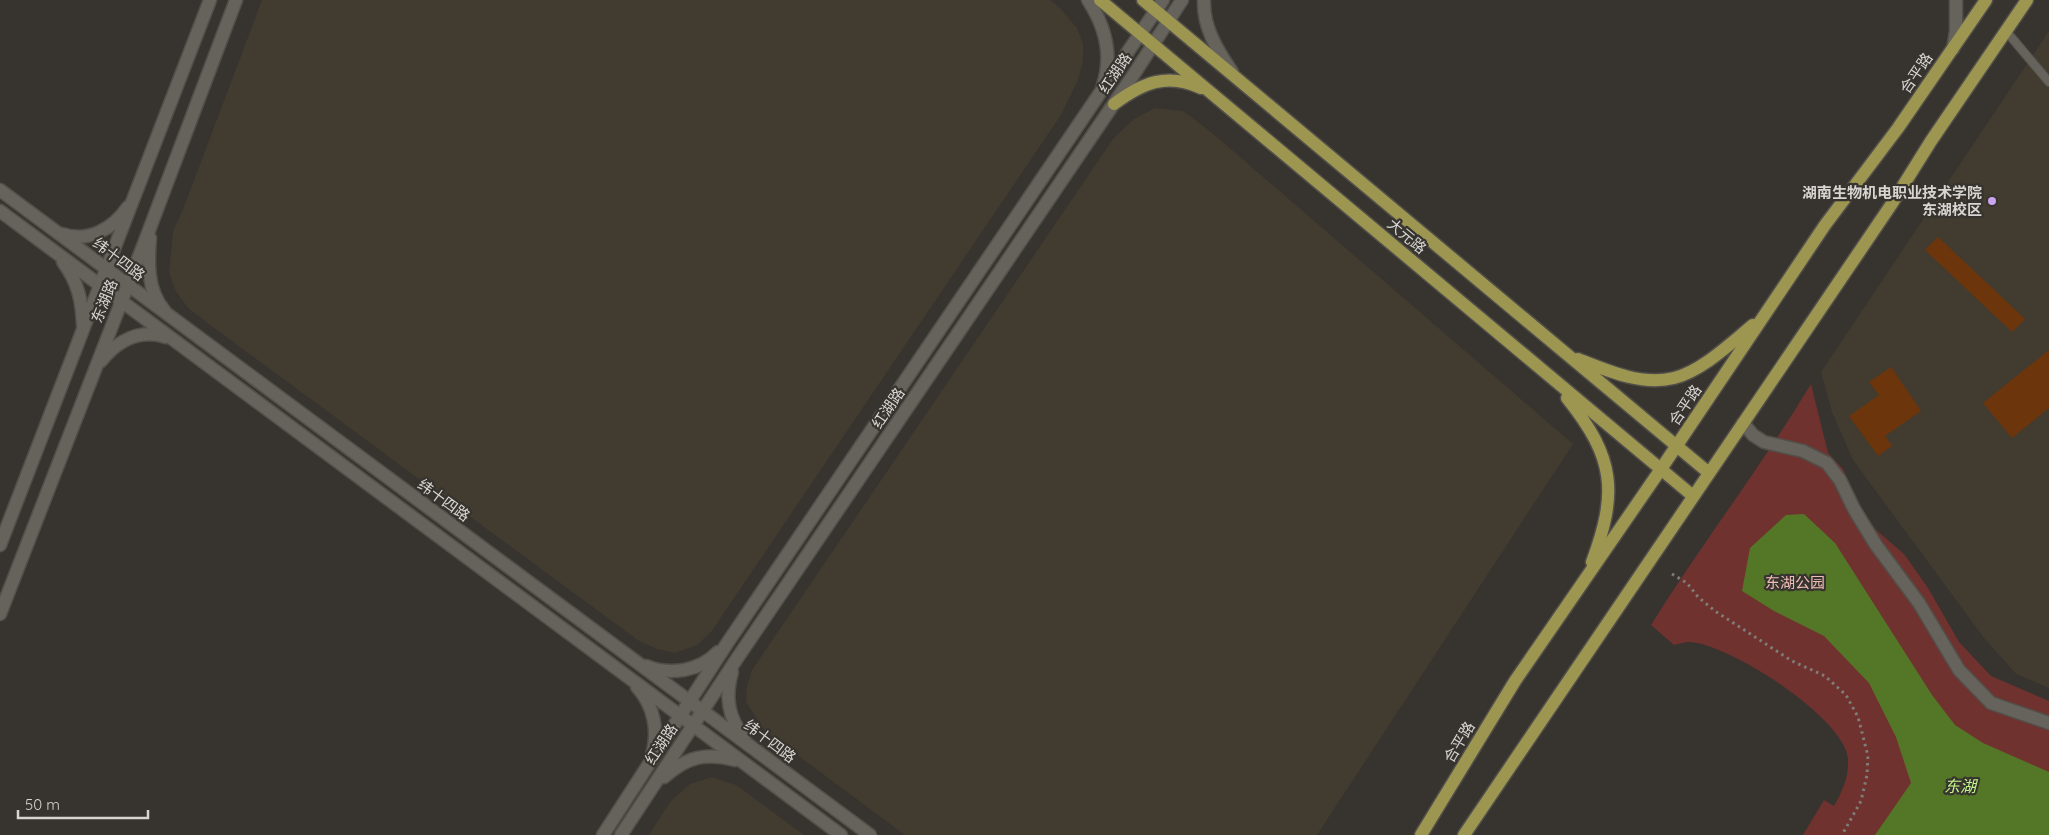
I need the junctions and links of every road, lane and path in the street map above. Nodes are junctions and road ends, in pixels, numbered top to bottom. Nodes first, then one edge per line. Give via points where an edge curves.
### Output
1 (210, 0) edge
2 (236, 0) edge
3 (1088, 0) edge
4 (1100, 0) edge
5 (1143, 0) edge
6 (1182, 0) edge
7 (1204, 0) edge
8 (1956, 0) edge
9 (1986, 0) edge
10 (2027, 0) edge
11 (1159, 5) edge
12 (1168, 21) junction
13 (2006, 31) junction
14 (1140, 34) junction
15 (1153, 45) junction
16 (1953, 49) junction
17 (1236, 78) junction
18 (2049, 82) edge
19 (1210, 93) junction
20 (1099, 96) junction
21 (1114, 104) junction
22 (0, 190) edge
23 (135, 196) junction
24 (0, 211) edge
25 (152, 224) junction
26 (56, 231) junction
27 (50, 248) junction
28 (107, 270) junction
29 (100, 286) junction
30 (128, 286) junction
31 (122, 302) junction
32 (1763, 318) junction
33 (175, 320) junction
34 (83, 331) junction
35 (169, 338) junction
36 (1567, 354) junction
37 (95, 368) junction
38 (1550, 377) junction
39 (1743, 423) junction
40 (1677, 446) junction
41 (1662, 470) junction
42 (1709, 473) junction
43 (1694, 496) junction
44 (0, 545) edge
45 (1672, 574) dead end
46 (1585, 580) junction
47 (0, 614) edge
48 (728, 642) junction
49 (736, 660) junction
50 (637, 663) junction
51 (625, 675) junction
52 (690, 702) junction
53 (702, 710) junction
54 (681, 716) junction
55 (2049, 724) edge
56 (693, 725) junction
57 (754, 748) junction
58 (744, 762) junction
59 (648, 767) junction
60 (650, 791) junction
61 (603, 835) edge
62 (621, 835) edge
63 (842, 835) edge
64 (870, 835) edge
65 (1420, 835) edge
66 (1464, 835) edge
67 (1842, 835) edge

1 - 23 main road, 东湖路
2 - 25 main road, 东湖路
3 - 20 main road via 1104,30 1107,47 1108,65
4 - 14 main road, 大元路
5 - 11 main road, 大元路
6 - 12 main road, 红湖路
7 - 17 main road via 1208,29
8 - 16 main road
9 - 16 main road, 合平路
10 - 13 main road
11 - 12 main road, 大元路
11 - 14 main road, 红湖路
12 - 15 main road, 红湖路
12 - 17 main road, 大元路
13 - 18 lane
13 - 39 main road
14 - 15 main road, 大元路
14 - 20 main road, 红湖路
15 - 19 main road, 大元路
15 - 21 main road, 红湖路
16 - 32 main road, 合平路 via 1825,225
17 - 36 main road, 大元路
19 - 21 main road via 1195,85 1164,80 1132,91
19 - 38 main road, 大元路
20 - 48 main road, 红湖路
21 - 49 main road, 红湖路
22 - 26 main road, 纬十四路
23 - 26 main road via 116,221 104,230 92,235 70,236
23 - 28 main road, 东湖路
24 - 27 main road
25 - 30 main road, 东湖路
25 - 33 main road via 149,258 152,288 159,303
26 - 28 main road, 纬十四路
27 - 29 main road
27 - 34 main road via 77,285
28 - 29 main road, 东湖路
28 - 30 main road, 纬十四路
29 - 31 main road
29 - 34 main road, 东湖路
30 - 31 main road, 东湖路
30 - 33 main road, 纬十四路
31 - 35 main road
31 - 37 main road, 东湖路
32 - 36 main road via 1698,367 1674,378 1651,380 1624,376
32 - 40 main road, 合平路
33 - 50 main road, 纬十四路
34 - 44 main road, 东湖路
35 - 37 main road via 156,334 130,336
35 - 51 main road
36 - 40 main road, 大元路
37 - 47 main road, 东湖路
38 - 41 main road, 大元路
38 - 46 main road via 1579,412 1605,459 1607,515
39 - 42 main road
39 - 55 main road via 1764,442 1803,451 1827,463 1876,545 1919,603 1959,670 1991,703
40 - 41 main road, 合平路
40 - 42 main road, 大元路
41 - 43 main road, 大元路
41 - 46 main road, 合平路
42 - 43 main road
43 - 66 main road
45 - 67 path via 1687,583 1698,598 1715,611 1792,661 1825,676 1846,695 1858,717 1868,756 1861,801
46 - 65 main road, 合平路 via 1516,681
48 - 50 main road via 713,657 683,670 666,671
48 - 52 main road, 红湖路
49 - 53 main road, 红湖路
49 - 57 main road via 727,691 730,711 737,729
50 - 52 main road, 纬十四路
51 - 54 main road
51 - 59 main road via 641,692 655,724 654,746
52 - 53 main road, 纬十四路
52 - 54 main road, 红湖路
53 - 56 main road, 红湖路
53 - 57 main road, 纬十四路
54 - 56 main road
54 - 59 main road, 红湖路
56 - 58 main road
56 - 60 main road, 红湖路
57 - 64 main road, 纬十四路
58 - 60 main road via 721,756 689,760 676,767
58 - 63 main road
59 - 61 main road, 红湖路
60 - 62 main road, 红湖路

